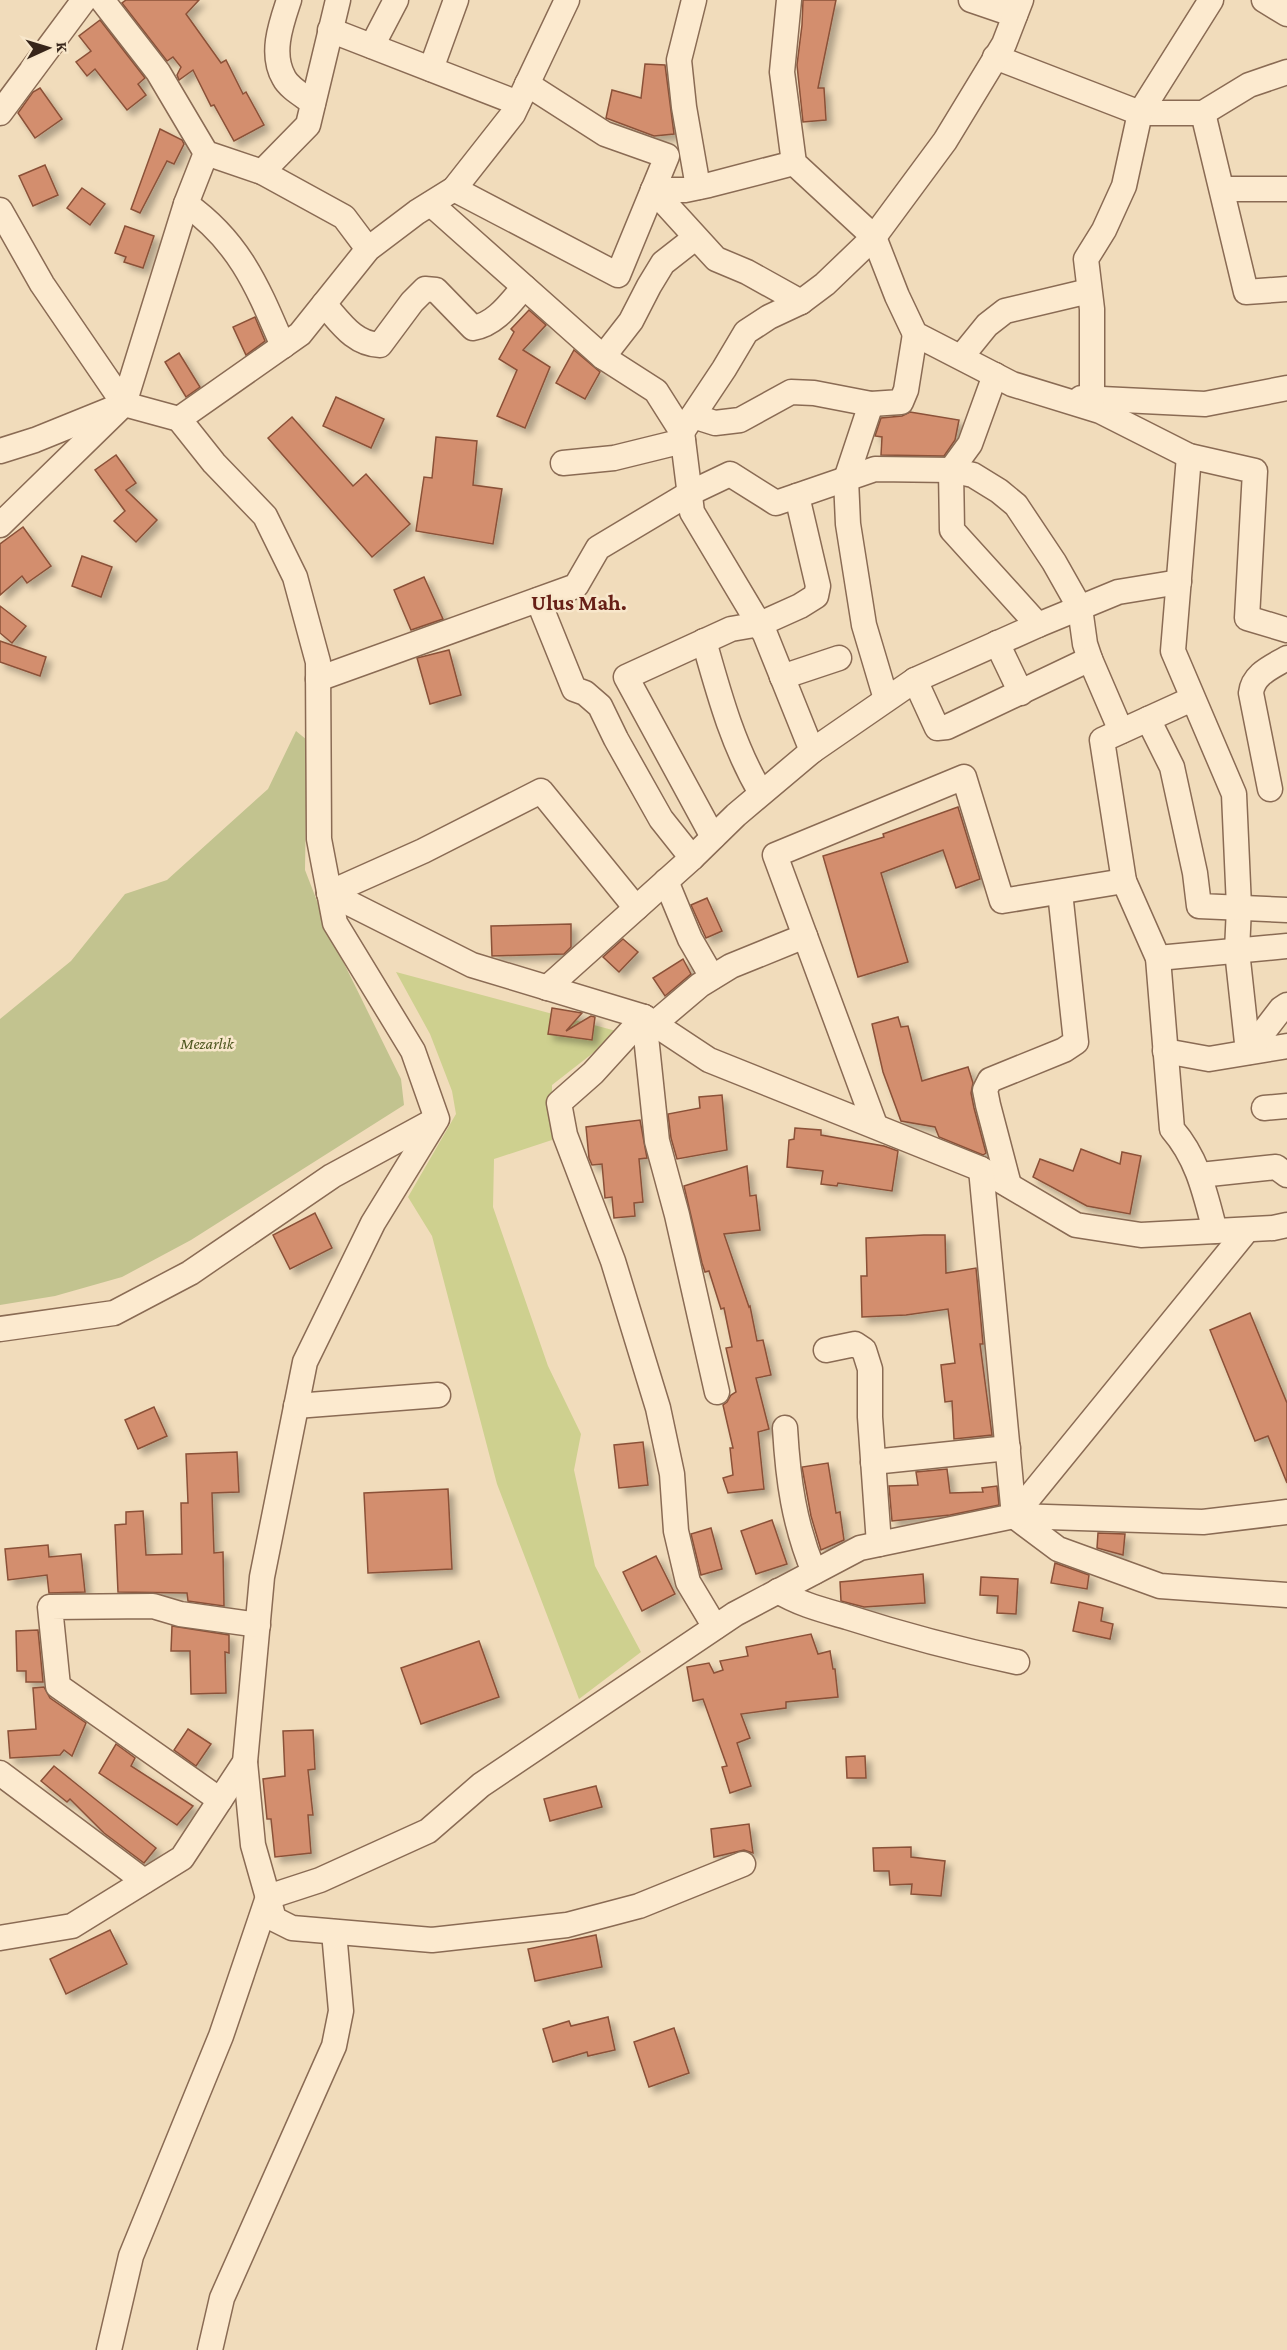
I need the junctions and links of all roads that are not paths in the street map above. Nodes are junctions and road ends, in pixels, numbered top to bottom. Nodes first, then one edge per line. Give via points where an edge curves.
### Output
1 (84, 0) edge
2 (102, 0) edge
3 (289, 0) edge
4 (338, 0) edge
5 (396, 0) edge
6 (456, 0) edge
7 (567, 0) edge
8 (694, 0) edge
9 (971, 0) edge
10 (1212, 0) edge
11 (1264, 0) edge
12 (783, 2) edge
13 (1018, 8) edge
14 (1287, 14) edge
15 (330, 30) junction
16 (372, 46) junction
17 (995, 57) junction
18 (431, 69) junction
19 (1287, 72) edge
20 (523, 93) junction
21 (313, 104) junction
22 (0, 113) edge
23 (1140, 113) junction
24 (1203, 113) junction
25 (206, 153) junction
26 (794, 163) junction
27 (262, 172) junction
28 (698, 187) junction
29 (454, 189) junction
30 (1222, 189) junction
31 (1287, 189) edge
32 (653, 190) junction
33 (186, 204) junction
34 (431, 204) junction
35 (0, 210) edge
36 (874, 237) junction
37 (694, 238) junction
38 (368, 249) junction
39 (524, 287) junction
40 (1287, 289) edge
41 (1089, 291) junction
42 (801, 303) junction
43 (324, 304) junction
44 (915, 334) junction
45 (283, 346) junction
46 (603, 357) junction
47 (960, 357) junction
48 (995, 375) junction
49 (1287, 388) edge
50 (1053, 397) junction
51 (1092, 399) junction
52 (124, 404) junction
53 (871, 404) junction
54 (179, 419) junction
55 (686, 429) junction
56 (0, 451) edge
57 (1189, 456) junction
58 (563, 463) dead end
59 (951, 470) junction
60 (846, 479) junction
61 (690, 494) junction
62 (797, 496) junction
63 (0, 525) edge
64 (1179, 582) junction
65 (538, 600) junction
66 (1080, 608) junction
67 (760, 624) junction
68 (1038, 625) junction
69 (1287, 630) edge
70 (704, 641) junction
71 (997, 643) junction
72 (839, 658) dead end
73 (1287, 658) edge
74 (1090, 660) junction
75 (782, 677) junction
76 (318, 679) junction
77 (915, 680) junction
78 (1021, 693) junction
79 (886, 699) junction
80 (1192, 699) junction
81 (1148, 719) junction
82 (1120, 732) junction
83 (812, 750) junction
84 (1278, 788) edge
85 (761, 793) junction
86 (1234, 794) junction
87 (713, 837) junction
88 (692, 858) junction
89 (666, 881) junction
90 (1125, 881) junction
91 (1060, 892) junction
92 (329, 893) junction
93 (1239, 907) junction
94 (636, 908) junction
95 (1287, 910) edge
96 (806, 936) junction
97 (1287, 946) edge
98 (1237, 951) junction
99 (1158, 958) junction
100 (712, 977) junction
101 (547, 988) junction
102 (1287, 1005) edge
103 (649, 1021) junction
104 (1287, 1046) edge
105 (1165, 1051) junction
106 (1248, 1053) junction
107 (437, 1119) junction
108 (875, 1125) junction
109 (981, 1169) junction
110 (1200, 1175) junction
111 (1287, 1175) edge
112 (1009, 1185) junction
113 (1287, 1226) edge
114 (1247, 1230) junction
115 (1215, 1231) junction
116 (0, 1329) edge
117 (826, 1350) dead end
118 (717, 1392) dead end
119 (438, 1395) dead end
120 (296, 1407) junction
121 (785, 1428) dead end
122 (1008, 1448) junction
123 (873, 1462) junction
124 (1287, 1512) edge
125 (1014, 1516) junction
126 (879, 1544) junction
127 (814, 1572) junction
128 (778, 1591) junction
129 (1287, 1595) edge
130 (258, 1625) junction
131 (715, 1627) junction
132 (1017, 1662) dead end
133 (245, 1762) junction
134 (0, 1773) edge
135 (220, 1800) junction
136 (743, 1864) dead end
137 (144, 1881) junction
138 (268, 1897) junction
139 (334, 1932) junction
140 (0, 1938) edge
141 (109, 2350) edge
142 (210, 2350) edge

1 - 22 street
2 - 25 street via 158,72
3 - 21 street via 280,27 277,61 285,80
4 - 15 street
5 - 16 street
6 - 18 street
7 - 20 street
8 - 28 street via 680,60
9 - 13 street
10 - 23 street
11 - 14 street
12 - 26 street via 782,72
13 - 17 street
15 - 16 street
15 - 21 street
16 - 18 street
17 - 23 street
17 - 36 street via 945,141
18 - 20 street
19 - 24 street via 1249,85
20 - 29 street via 513,114
20 - 32 street via 605,134 667,156
21 - 27 street via 308,125
23 - 24 street
23 - 41 street via 1124,186 1086,259
24 - 30 street
25 - 27 street
25 - 33 street
26 - 28 street
26 - 36 street
27 - 38 street via 344,217
28 - 32 street
29 - 32 street via 618,275
29 - 34 street
30 - 31 street
30 - 40 street via 1246,292
32 - 37 street
33 - 45 street via 230,244 255,282
33 - 52 street
34 - 38 street
34 - 39 street
35 - 52 street via 42,284
36 - 42 street
36 - 44 street
37 - 42 street via 716,259
37 - 46 street via 663,263 631,321
38 - 43 street
39 - 43 street via 502,313 473,328 436,290 425,289 380,345 353,337
39 - 46 street
41 - 47 street via 1005,311 987,325
41 - 51 street
42 - 55 street via 769,316 746,332
43 - 45 street via 300,334
44 - 47 street
44 - 53 street via 901,402
45 - 54 street
46 - 55 street via 656,391
47 - 48 street
48 - 50 street
48 - 59 street via 970,444
49 - 51 street via 1205,404
50 - 51 street
50 - 57 street via 1100,411
52 - 54 street
52 - 56 street
52 - 63 street
53 - 55 street via 791,392 740,420
53 - 60 street
54 - 76 street via 214,464 265,516 295,577 318,662
55 - 58 street via 614,458
55 - 61 street
57 - 64 street
57 - 69 street via 1255,471 1247,618
59 - 60 street via 875,469
59 - 66 street via 973,475 1016,505
59 - 68 street via 952,530
60 - 62 street
60 - 79 street via 848,524 864,625
61 - 62 street via 730,474 776,503
61 - 65 street via 598,548 576,586
61 - 67 street via 692,512
62 - 67 street via 818,586 816,596
64 - 66 street via 1118,592
64 - 80 street via 1173,651
65 - 76 street
65 - 88 street via 574,689 600,706 662,819
66 - 68 street
66 - 74 street
67 - 70 street via 731,628
67 - 75 street
68 - 71 street
70 - 85 street via 743,764
70 - 87 street via 626,677
71 - 77 street
71 - 78 street
72 - 75 street
73 - 84 street via 1257,677 1251,693
74 - 78 street
74 - 82 street
75 - 83 street
76 - 92 street via 319,839
77 - 78 street via 937,728
77 - 79 street
79 - 83 street
80 - 81 street
80 - 86 street
81 - 82 street
81 - 93 street via 1172,767 1199,906
82 - 90 street via 1102,740
83 - 85 street
84 - 86 street
85 - 87 street
86 - 93 street
87 - 88 street
88 - 89 street
89 - 94 street
89 - 100 street via 690,939
90 - 91 street
90 - 99 street
91 - 96 street via 1002,901 964,777 775,855
91 - 112 street via 1076,1042 990,1080 986,1090 988,1105
92 - 94 street via 423,851 541,790
92 - 101 street via 472,965
92 - 107 street via 335,922 413,1051
93 - 95 street
93 - 98 street
94 - 101 street
96 - 100 street
96 - 108 street
97 - 98 street
98 - 99 street
98 - 106 street
99 - 105 street
100 - 103 street
101 - 103 street
102 - 106 street
103 - 108 street via 709,1060
103 - 118 street via 657,1141
103 - 131 street via 560,1103 565,1135 613,1261 658,1408 672,1474 676,1531 688,1582
104 - 106 street
105 - 106 street via 1209,1059
105 - 110 street via 1172,1128 1186,1145
107 - 116 street via 332,1176 190,1273 114,1313
107 - 120 street via 373,1223 305,1362
108 - 109 street
109 - 112 street
109 - 122 street
110 - 111 street via 1276,1167
110 - 115 street
112 - 115 street via 1076,1225 1142,1235
113 - 114 street
114 - 115 street
114 - 125 street
117 - 123 street via 855,1344 864,1350 870,1369
119 - 120 street
120 - 130 street via 262,1577
121 - 127 street via 793,1506
122 - 123 street
122 - 125 street
123 - 126 street
124 - 125 street via 1203,1522
125 - 126 street
125 - 129 street via 1058,1549 1160,1586
126 - 127 street via 860,1548
127 - 128 street
128 - 131 street
128 - 132 street via 807,1605 881,1628
130 - 133 street
130 - 135 street via 180,1614 153,1606 50,1607 58,1686
131 - 138 street via 481,1785 428,1831 321,1880
133 - 135 street
133 - 138 street via 253,1845
134 - 137 street
135 - 137 street via 182,1858
136 - 139 street via 639,1906 567,1925 432,1940
137 - 140 street via 72,1926
138 - 139 street via 274,1918 292,1928
138 - 141 street via 221,2036 131,2256
139 - 142 street via 341,2011 334,2046 222,2298

